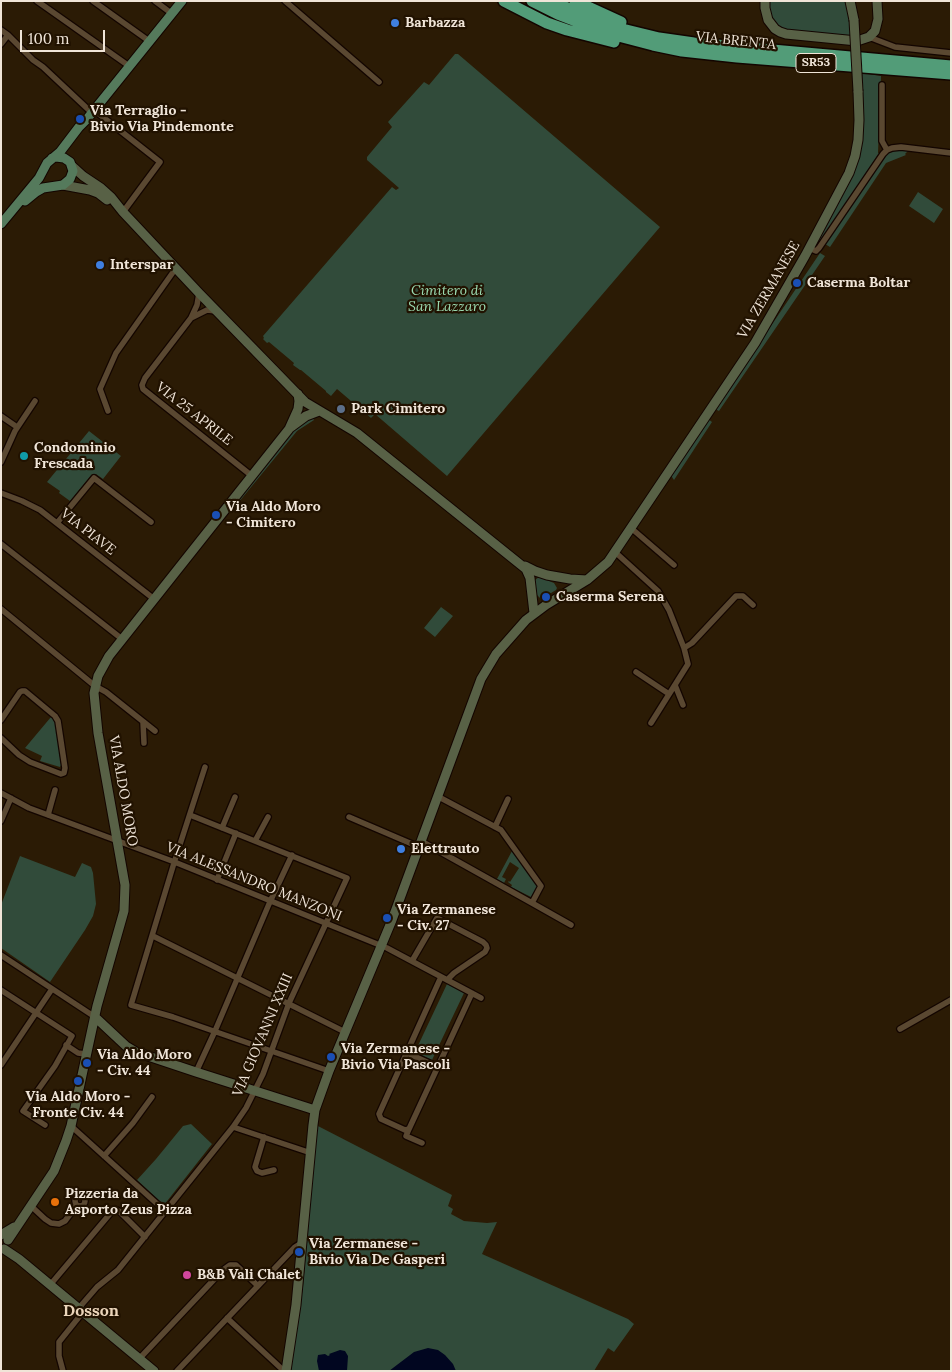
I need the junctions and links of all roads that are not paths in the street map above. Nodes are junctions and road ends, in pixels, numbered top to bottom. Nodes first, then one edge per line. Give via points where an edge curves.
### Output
1 (37, 1) edge
2 (93, 1) edge
3 (155, 1) edge
4 (286, 1) edge
5 (504, 1) edge
6 (532, 1) edge
7 (551, 1) edge
8 (576, 1) edge
9 (766, 1) edge
10 (850, 1) edge
11 (878, 1) edge
12 (177, 6) edge
13 (583, 20) junction
14 (1, 30) edge
15 (8, 35) junction
16 (868, 37) junction
17 (149, 41) junction
18 (1, 44) edge
19 (682, 46) junction
20 (951, 53) edge
21 (129, 66) junction
22 (951, 66) edge
23 (951, 74) edge
24 (379, 82) dead end
25 (882, 84) dead end
26 (91, 114) junction
27 (887, 150) junction
28 (951, 153) edge
29 (52, 158) junction
30 (71, 164) junction
31 (45, 169) junction
32 (60, 185) junction
33 (123, 212) junction
34 (1, 224) edge
35 (1, 228) edge
36 (814, 245) junction
37 (176, 268) junction
38 (199, 293) junction
39 (216, 311) junction
40 (191, 318) junction
41 (298, 394) junction
42 (35, 401) dead end
43 (308, 404) junction
44 (298, 409) junction
45 (108, 411) dead end
46 (319, 411) junction
47 (1, 416) edge
48 (306, 416) junction
49 (17, 427) junction
50 (289, 429) junction
51 (1, 462) edge
52 (252, 476) junction
53 (1, 493) edge
54 (57, 522) junction
55 (151, 522) dead end
56 (631, 528) junction
57 (1, 544) edge
58 (615, 552) junction
59 (515, 560) junction
60 (674, 565) dead end
61 (551, 576) junction
62 (587, 580) junction
63 (562, 596) junction
64 (154, 599) junction
65 (753, 605) dead end
66 (1, 609) edge
67 (534, 613) junction
68 (122, 639) junction
69 (684, 648) junction
70 (636, 672) dead end
71 (675, 685) junction
72 (95, 686) junction
73 (669, 694) junction
74 (683, 705) dead end
75 (1, 720) edge
76 (143, 722) junction
77 (651, 723) dead end
78 (155, 731) dead end
79 (1, 738) edge
80 (144, 743) dead end
81 (204, 767) dead end
82 (55, 790) dead end
83 (1, 793) edge
84 (437, 796) junction
85 (234, 797) dead end
86 (11, 798) junction
87 (508, 799) dead end
88 (190, 814) junction
89 (48, 815) junction
90 (268, 817) dead end
91 (349, 817) dead end
92 (1, 821) edge
93 (495, 827) junction
94 (222, 828) junction
95 (236, 833) junction
96 (118, 841) junction
97 (255, 841) junction
98 (420, 844) junction
99 (292, 855) junction
100 (174, 863) junction
101 (217, 880) junction
102 (270, 901) junction
103 (532, 903) junction
104 (326, 924) junction
105 (571, 925) dead end
106 (153, 936) junction
107 (381, 946) junction
108 (1, 955) edge
109 (412, 961) junction
110 (441, 977) junction
111 (237, 979) junction
112 (447, 980) junction
113 (52, 989) junction
114 (1, 990) edge
115 (472, 993) junction
116 (481, 998) dead end
117 (951, 1000) edge
118 (289, 1003) junction
119 (36, 1013) junction
120 (95, 1017) junction
121 (900, 1029) dead end
122 (215, 1031) junction
123 (345, 1032) junction
124 (66, 1045) junction
125 (272, 1052) junction
126 (407, 1052) junction
127 (86, 1054) junction
128 (1, 1066) edge
129 (438, 1067) junction
130 (329, 1071) junction
131 (196, 1072) junction
132 (256, 1092) junction
133 (152, 1096) dead end
134 (315, 1110) junction
135 (46, 1124) dead end
136 (71, 1126) junction
137 (233, 1127) junction
138 (409, 1129) junction
139 (264, 1137) junction
140 (422, 1143) dead end
141 (311, 1153) junction
142 (104, 1156) junction
143 (274, 1170) dead end
144 (78, 1205) dead end
145 (31, 1206) junction
146 (165, 1211) junction
147 (145, 1237) junction
148 (303, 1242) junction
149 (5, 1244) edge
150 (50, 1285) junction
151 (258, 1286) junction
152 (80, 1310) junction
153 (227, 1318) junction
154 (139, 1359) junction
155 (63, 1371) edge
156 (154, 1371) edge
157 (177, 1371) edge
158 (285, 1371) edge

1 - 21 street
2 - 17 street
3 - 12 street
4 - 24 street
5 - 19 highway via 567,30 657,50
6 - 13 highway, SR53
7 - 13 highway, SR53
8 - 19 highway
9 - 16 street via 768,20 780,32 857,41
10 - 36 street, VIA ZERMANESE, bridge via 854,20 859,130 855,156
11 - 16 street via 877,26
12 - 17 main road
13 - 19 highway, VIA BRENTA / SR53 via 631,40
14 - 15 street
15 - 18 street
15 - 26 street
16 - 20 street via 895,48
17 - 21 main road
19 - 22 highway, VIA BRENTA / SR53
19 - 23 highway, VIA BRENTA / SR53 via 747,58
21 - 26 main road
25 - 27 street via 882,141
26 - 29 main road
26 - 30 main road via 69,148
26 - 33 street via 160,162
27 - 28 street via 901,146
27 - 36 street
29 - 30 main road via 60,157
29 - 31 main road
30 - 32 main road via 70,179
30 - 33 street via 111,197
31 - 32 main road via 50,182
31 - 34 main road
32 - 33 street via 98,193
32 - 35 main road via 47,186 29,197
33 - 37 street
36 - 56 street, VIA ZERMANESE via 755,343
37 - 38 street
37 - 45 street via 116,353 100,389
38 - 39 street
38 - 40 street, VIA 25 APRILE
39 - 40 street via 207,310
39 - 41 street
40 - 52 street, VIA 25 APRILE via 145,378 143,389
41 - 43 street
41 - 44 street
42 - 49 street
43 - 44 street via 302,404
43 - 46 street
43 - 48 street
44 - 50 street
46 - 48 street
46 - 59 street via 357,433
47 - 49 street
48 - 50 street
49 - 51 street
50 - 52 street, VIA ALDO MORO
52 - 64 street, VIA ALDO MORO
53 - 54 street, VIA PIAVE via 30,505
54 - 55 street via 94,478
54 - 64 street, VIA PIAVE
56 - 58 street, VIA ZERMANESE
56 - 60 street
57 - 68 street
58 - 62 street, VIA ZERMANESE
58 - 69 street via 658,591
59 - 61 street
59 - 67 street via 529,575
61 - 62 street
61 - 63 street via 561,584
62 - 63 street, VIA ZERMANESE
63 - 67 street, VIA ZERMANESE
64 - 68 street, VIA ALDO MORO
65 - 69 street via 743,596 736,596
66 - 72 street
67 - 84 street, VIA ZERMANESE via 496,654 481,679
68 - 72 street, VIA ALDO MORO via 104,662
69 - 71 street via 688,664
70 - 73 street
71 - 73 street
71 - 74 street
72 - 76 street
72 - 96 street, VIA ALDO MORO via 98,733
73 - 77 street
75 - 79 street via 22,691 55,716 66,768 64,773 30,762
76 - 78 street
76 - 80 street
81 - 88 street
82 - 89 street
83 - 86 street, VIA ALESSANDRO MANZONI
84 - 93 street
84 - 98 street, VIA ZERMANESE
85 - 94 street
86 - 89 street, VIA ALESSANDRO MANZONI
86 - 92 street
87 - 93 street
88 - 94 street
88 - 100 street
89 - 96 street, VIA ALESSANDRO MANZONI
90 - 97 street
91 - 98 street
93 - 103 street via 541,886
94 - 95 street
95 - 97 street
95 - 101 street
96 - 100 street, VIA ALESSANDRO MANZONI
96 - 120 street, VIA ALDO MORO via 125,905
97 - 99 street
98 - 103 street
98 - 107 street, VIA ZERMANESE
99 - 102 street
99 - 104 street, VIA GIOVANNI XXIII via 347,878
100 - 101 street, VIA ALESSANDRO MANZONI
100 - 106 street
101 - 102 street, VIA ALESSANDRO MANZONI
102 - 104 street, VIA ALESSANDRO MANZONI
102 - 111 street
103 - 105 street
104 - 107 street, VIA ALESSANDRO MANZONI
104 - 118 street, VIA GIOVANNI XXIII
106 - 111 street
106 - 122 street via 131,1005
107 - 109 street, VIA ALESSANDRO MANZONI
107 - 123 street, VIA ZERMANESE
108 - 113 street
109 - 110 street, VIA ALESSANDRO MANZONI
109 - 112 street via 437,918 486,945 485,952
110 - 112 street, VIA ALESSANDRO MANZONI
110 - 126 street
111 - 118 street
111 - 122 street
112 - 115 street, VIA ALESSANDRO MANZONI
113 - 119 street
113 - 120 street
114 - 119 street
115 - 116 street, VIA ALESSANDRO MANZONI
115 - 129 street
117 - 121 street
118 - 123 street
118 - 125 street, VIA GIOVANNI XXIII
119 - 124 street via 72,1036
119 - 128 street
120 - 127 street, VIA ALDO MORO
120 - 131 street via 131,1049
122 - 125 street
122 - 131 street
123 - 130 street, VIA ZERMANESE
124 - 127 street
124 - 135 street via 24,1111
125 - 130 street
125 - 132 street, VIA GIOVANNI XXIII
126 - 129 street
126 - 138 street via 379,1114 381,1119
127 - 136 street, VIA ALDO MORO
129 - 138 street
130 - 134 street, VIA ZERMANESE
131 - 132 street
132 - 134 street
132 - 137 street, VIA GIOVANNI XXIII
133 - 142 street
134 - 141 street, VIA ZERMANESE
136 - 142 street
136 - 145 street, VIA ALDO MORO via 54,1171
137 - 139 street
137 - 146 street, VIA GIOVANNI XXIII
138 - 140 street via 406,1136
139 - 141 street
139 - 143 street via 255,1167 262,1173
141 - 148 street, VIA ZERMANESE
142 - 146 street
144 - 145 street via 60,1224 51,1223
145 - 149 street, VIA ALDO MORO
146 - 147 street, VIA GIOVANNI XXIII
147 - 150 street via 114,1209
147 - 152 street, VIA GIOVANNI XXIII via 118,1270 97,1287
148 - 151 street via 295,1246
148 - 158 street, VIA ZERMANESE
149 - 150 street
150 - 152 street
151 - 153 street
151 - 154 street via 236,1265 230,1265
152 - 154 street
152 - 155 street, VIA GIOVANNI XXIII via 59,1342
153 - 157 street
153 - 158 street
154 - 156 street

